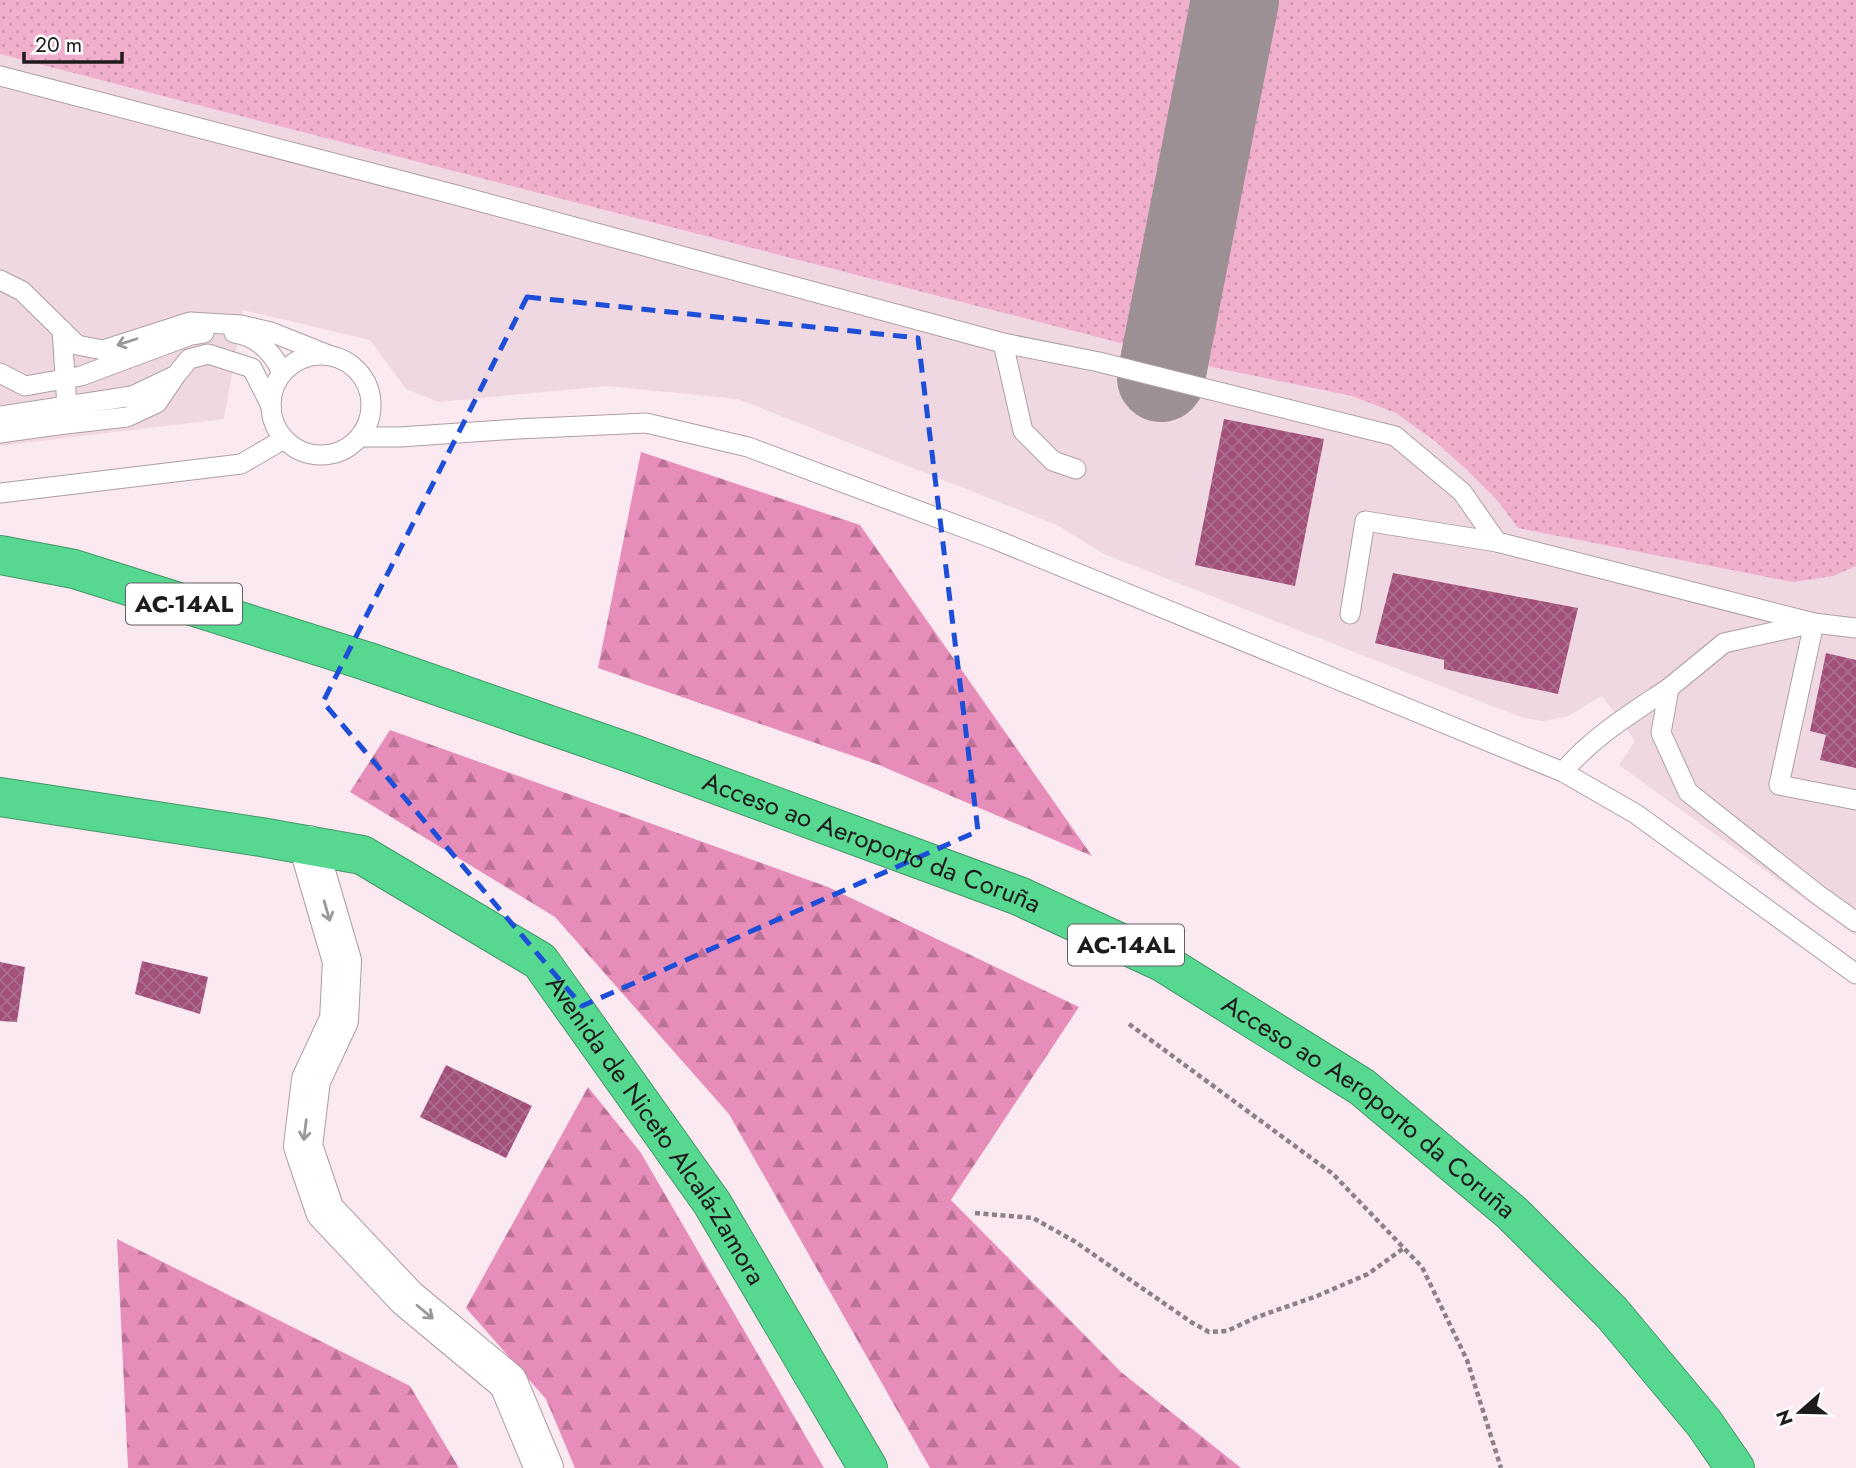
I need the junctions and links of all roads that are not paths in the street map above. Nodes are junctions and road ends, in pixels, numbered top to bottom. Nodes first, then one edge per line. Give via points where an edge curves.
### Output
1 (0, 76) edge
2 (0, 281) edge
3 (62, 330) junction
4 (1003, 343) junction
5 (331, 356) junction
6 (0, 373) edge
7 (282, 373) junction
8 (176, 375) junction
9 (66, 379) junction
10 (271, 406) junction
11 (67, 407) junction
12 (0, 416) edge
13 (57, 425) junction
14 (0, 433) edge
15 (360, 437) junction
16 (284, 439) junction
17 (1076, 469) dead end
18 (0, 492) edge
19 (1497, 542) junction
20 (0, 555) edge
21 (1350, 614) dead end
22 (1814, 623) junction
23 (1856, 628) edge
24 (1670, 688) junction
25 (1563, 772) junction
26 (0, 797) edge
27 (1856, 800) edge
28 (308, 845) junction
29 (1856, 922) edge
30 (1856, 974) edge
31 (544, 1468) edge
32 (868, 1468) edge
33 (1735, 1468) edge

1 - 4 lane
2 - 3 lane via 22,291
5 -> 3 lane via 241,324 190,322 103,350 77,345
3 - 9 lane
4 - 17 lane via 1023,431 1053,461
4 - 19 lane via 1099,362 1395,436 1462,492
5 - 7 lane via 304,358
5 - 15 lane via 360,373 368,388 370,414
6 - 9 lane via 25,386
7 - 9 lane via 264,345 240,334 218,331 191,335
7 - 10 lane
8 - 10 lane via 189,359 208,354 252,368
8 - 11 lane via 132,396
8 - 13 lane via 157,403 127,417
9 - 11 lane
10 - 16 lane
11 - 12 lane
11 - 13 lane
13 - 14 lane
15 - 16 lane via 331,454 298,449
15 - 25 lane via 646,423 748,447 994,539
16 - 18 lane via 242,464
19 - 21 lane via 1365,521
19 - 22 lane
20 - 33 highway, Acceso ao Aeroporto da Coruña / AC-14AL via 74,569 366,660 1020,896 1162,962 1362,1087 1512,1213 1612,1313 1704,1423
22 - 23 lane
22 - 24 lane via 1724,643
22 - 27 lane via 1779,785
24 - 25 lane via 1620,720
24 - 29 lane via 1661,733 1688,792
25 - 30 lane via 1636,814
26 - 28 highway, Avenida de Niceto Alcalá-Zamora
28 -> 31 street via 342,961 339,1020 311,1080 303,1146 325,1211 407,1298 508,1382
28 - 32 highway, Avenida de Niceto Alcalá-Zamora via 362,855 540,961 712,1203

